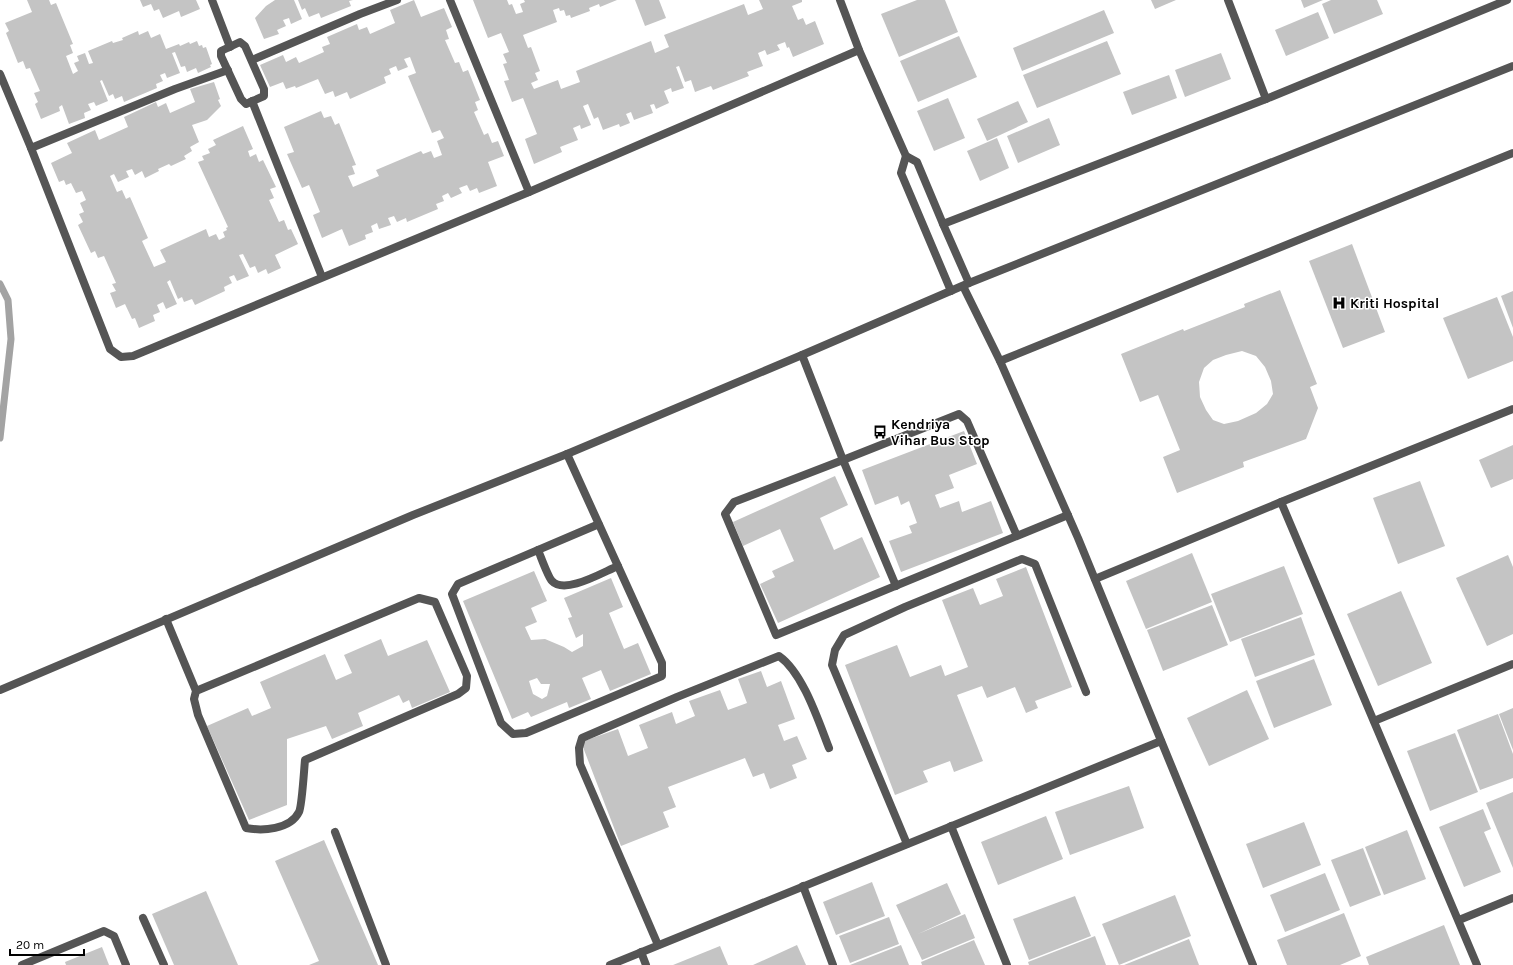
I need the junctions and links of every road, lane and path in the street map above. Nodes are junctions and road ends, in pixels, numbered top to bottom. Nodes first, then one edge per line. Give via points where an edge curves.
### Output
1 (212, 0) edge
2 (397, 0) edge
3 (450, 0) edge
4 (840, 0) edge
5 (1228, 0) edge
6 (1507, 0) edge
7 (230, 47) junction
8 (859, 50) junction
9 (252, 60) junction
10 (1513, 66) edge
11 (228, 70) junction
12 (0, 74) edge
13 (1266, 99) junction
14 (252, 101) junction
15 (31, 148) junction
16 (1513, 153) edge
17 (906, 156) junction
18 (529, 192) junction
19 (943, 224) junction
20 (322, 277) junction
21 (966, 284) junction
22 (951, 291) junction
23 (802, 355) junction
24 (1000, 361) junction
25 (1513, 409) edge
26 (567, 454) junction
27 (843, 460) junction
28 (1281, 502) junction
29 (1068, 516) junction
30 (598, 524) junction
31 (1017, 536) junction
32 (538, 550) junction
33 (618, 566) junction
34 (1095, 580) junction
35 (896, 586) junction
36 (166, 620) junction
37 (1513, 664) edge
38 (0, 690) edge
39 (196, 691) junction
40 (1086, 692) dead end
41 (1374, 721) junction
42 (1162, 741) junction
43 (829, 748) dead end
44 (950, 826) junction
45 (335, 832) dead end
46 (907, 844) junction
47 (803, 886) junction
48 (1513, 898) edge
49 (143, 918) dead end
50 (1459, 920) junction
51 (658, 945) junction
52 (641, 952) junction
53 (22, 965) edge
54 (126, 965) edge
55 (164, 965) edge
56 (386, 965) edge
57 (610, 965) edge
58 (646, 965) edge
59 (833, 965) edge
60 (1007, 965) edge
61 (1253, 965) edge
62 (1477, 965) edge

1 - 7 street
2 - 9 street
3 - 18 street
4 - 8 street
5 - 13 street
6 - 13 street
7 - 9 street via 240,42
7 - 11 street via 221,51
8 - 17 street
8 - 18 street
9 - 14 street via 264,89 264,96
10 - 21 street
11 - 14 street via 240,98 246,104
11 - 15 street
12 - 15 street
13 - 19 street
14 - 20 street
15 - 20 street via 110,349 121,357 133,356
16 - 24 street
17 - 19 street via 917,162
17 - 22 street via 901,173
18 - 20 street
19 - 21 street
21 - 22 street
21 - 24 street
22 - 23 street
23 - 26 street
23 - 27 street
24 - 29 street
25 - 28 street
26 - 30 street
26 - 36 street via 413,515
27 - 31 street via 959,414 967,421
27 - 35 street
27 - 35 street via 734,502 725,514 776,635
28 - 34 street
28 - 41 street
29 - 31 street
29 - 34 street
30 - 32 street
30 - 33 street
31 - 35 street
32 - 33 street via 551,581 560,587 573,585
32 - 33 street via 458,584 452,594 501,723 513,734 526,733 662,676 662,663
34 - 42 street
36 - 38 street
36 - 39 street
37 - 41 street
39 - 39 street via 419,598 435,602 466,676 466,688 458,694 305,760 299,812 292,821 279,827 256,830 246,828 198,715 194,699
40 - 46 street via 1035,564 1022,559 844,635 835,650 832,664
41 - 50 street
42 - 44 street
42 - 61 street
43 - 51 street via 803,685 786,661 778,656 582,738 579,748 580,764
44 - 46 street
44 - 60 street
45 - 56 street
46 - 47 street
47 - 51 street
47 - 59 street
48 - 50 street
49 - 55 street
50 - 62 street
51 - 52 street
52 - 57 street
52 - 58 street
53 - 54 street via 104,931 114,936

